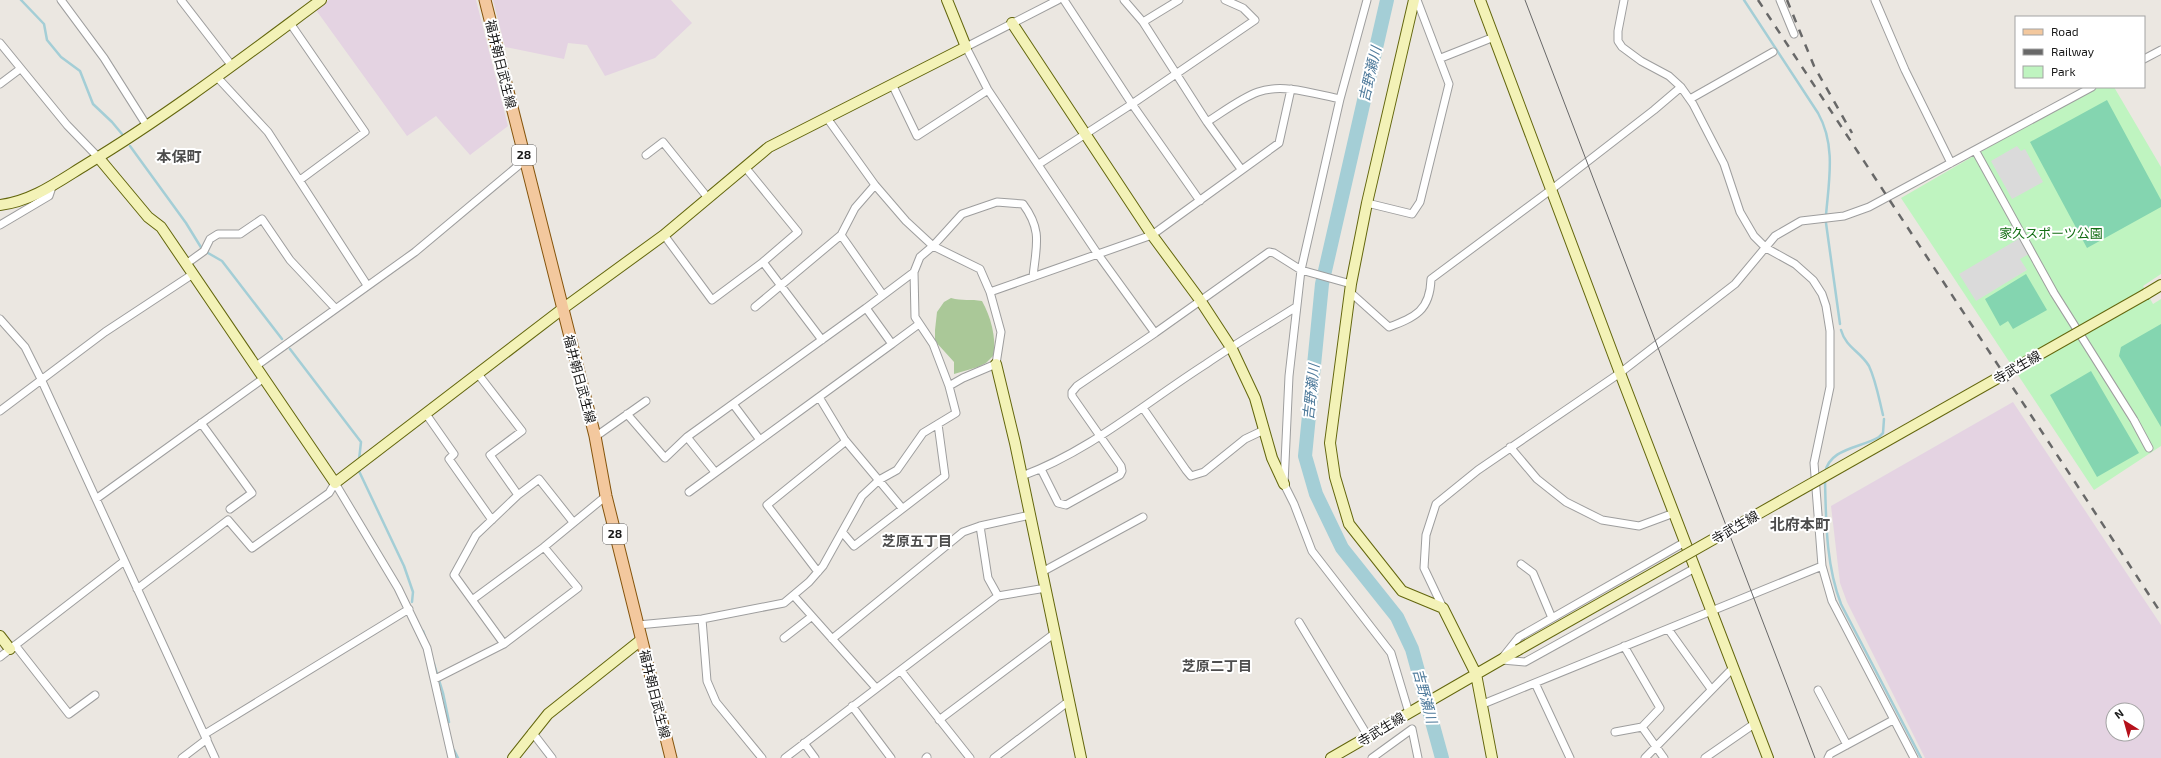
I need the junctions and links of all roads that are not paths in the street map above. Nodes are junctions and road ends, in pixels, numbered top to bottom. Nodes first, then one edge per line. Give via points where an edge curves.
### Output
1 (61, 0) edge
2 (181, 0) edge
3 (321, 0) edge
4 (486, 0) edge
5 (947, 0) edge
6 (1058, 0) edge
7 (1064, 0) edge
8 (1124, 0) edge
9 (1178, 0) edge
10 (1224, 0) edge
11 (1367, 0) edge
12 (1416, 0) edge
13 (1480, 0) edge
14 (1624, 0) edge
15 (1780, 0) edge
16 (1875, 0) edge
17 (1143, 22) junction
18 (290, 23) junction
19 (1012, 23) junction
20 (1794, 34) dead end
21 (1494, 37) junction
22 (0, 43) edge
23 (966, 47) junction
24 (2161, 50) edge
25 (1773, 52) dead end
26 (1441, 58) junction
27 (2145, 58) edge
28 (232, 66) junction
29 (20, 69) junction
30 (1176, 72) junction
31 (217, 77) junction
32 (0, 84) edge
33 (892, 84) junction
34 (1681, 87) junction
35 (2090, 88) edge
36 (1291, 89) junction
37 (988, 90) junction
38 (1340, 99) junction
39 (1690, 99) junction
40 (1132, 104) junction
41 (827, 118) junction
42 (1208, 122) junction
43 (147, 126) junction
44 (1085, 134) junction
45 (1975, 150) junction
46 (646, 155) dead end
47 (98, 157) junction
48 (525, 160) junction
49 (1951, 163) junction
50 (1039, 164) junction
51 (745, 167) junction
52 (1241, 168) junction
53 (300, 180) junction
54 (53, 184) junction
55 (875, 185) junction
56 (1552, 190) junction
57 (708, 198) junction
58 (1200, 201) junction
59 (1367, 203) junction
60 (0, 205) edge
61 (0, 225) edge
62 (664, 235) junction
63 (841, 235) junction
64 (1152, 235) junction
65 (933, 246) junction
66 (1766, 248) junction
67 (1097, 253) junction
68 (763, 262) junction
69 (186, 264) junction
70 (1301, 270) junction
71 (914, 272) junction
72 (192, 274) junction
73 (1033, 277) junction
74 (367, 285) junction
75 (2161, 285) edge
76 (781, 286) junction
77 (1350, 288) junction
78 (990, 292) junction
79 (883, 295) junction
80 (1200, 300) junction
81 (755, 307) dead end
82 (1296, 307) junction
83 (335, 308) junction
84 (866, 308) junction
85 (562, 310) junction
86 (0, 319) edge
87 (919, 324) junction
88 (1155, 333) junction
89 (822, 340) junction
90 (892, 344) junction
91 (1232, 349) junction
92 (996, 364) junction
93 (256, 366) junction
94 (1620, 373) junction
95 (478, 374) junction
96 (264, 378) junction
97 (41, 379) junction
98 (949, 386) junction
99 (819, 397) junction
100 (646, 401) dead end
101 (733, 404) junction
102 (1143, 408) junction
103 (0, 412) edge
104 (426, 414) junction
105 (627, 414) junction
106 (201, 423) junction
107 (938, 424) junction
108 (1264, 430) junction
109 (1100, 436) junction
110 (595, 437) junction
111 (687, 437) junction
112 (760, 440) junction
113 (846, 441) junction
114 (1510, 448) junction
115 (2149, 448) dead end
116 (1041, 469) junction
117 (715, 472) junction
118 (1022, 476) junction
119 (879, 480) junction
120 (335, 483) junction
121 (1284, 484) junction
122 (689, 492) dead end
123 (518, 495) junction
124 (606, 496) junction
125 (96, 499) junction
126 (902, 508) junction
127 (230, 509) dead end
128 (1674, 513) junction
129 (1030, 516) junction
130 (1144, 518) dead end
131 (492, 520) junction
132 (573, 522) junction
133 (980, 526) junction
134 (843, 533) junction
135 (1685, 542) junction
136 (544, 547) junction
137 (124, 562) junction
138 (1521, 564) dead end
139 (1822, 566) junction
140 (1695, 568) junction
141 (818, 572) junction
142 (1042, 572) junction
143 (1046, 588) junction
144 (136, 589) junction
145 (794, 596) junction
146 (998, 596) junction
147 (472, 600) junction
148 (1444, 608) junction
149 (409, 609) junction
150 (1712, 611) junction
151 (811, 617) junction
152 (1552, 618) junction
153 (702, 619) junction
154 (1299, 622) dead end
155 (638, 625) junction
156 (1668, 630) junction
157 (1055, 633) junction
158 (0, 636) edge
159 (784, 638) dead end
160 (641, 640) junction
161 (832, 640) junction
162 (504, 644) junction
163 (1624, 646) junction
164 (13, 647) junction
165 (0, 657) edge
166 (1500, 660) junction
167 (1732, 669) junction
168 (901, 670) junction
169 (1473, 676) junction
170 (435, 679) junction
171 (1535, 683) junction
172 (876, 688) junction
173 (1711, 689) junction
174 (1818, 690) dead end
175 (95, 695) dead end
176 (1069, 701) junction
177 (1483, 704) junction
178 (852, 706) junction
179 (1413, 711) junction
180 (939, 720) junction
181 (1893, 720) junction
182 (1754, 724) junction
183 (1642, 727) junction
184 (532, 732) junction
185 (1615, 732) dead end
186 (206, 736) junction
187 (1369, 738) junction
188 (804, 743) junction
189 (1847, 745) junction
190 (1656, 747) junction
191 (182, 758) edge
192 (214, 758) edge
193 (452, 758) edge
194 (513, 758) edge
195 (552, 758) edge
196 (671, 758) edge
197 (762, 758) edge
198 (785, 758) edge
199 (815, 758) edge
200 (890, 758) edge
201 (970, 758) edge
202 (994, 758) edge
203 (1082, 758) edge
204 (1331, 758) edge
205 (1372, 758) edge
206 (1418, 758) edge
207 (1492, 758) edge
208 (1570, 758) edge
209 (1645, 758) edge
210 (1664, 758) edge
211 (1706, 758) edge
212 (1768, 758) edge
213 (1828, 758) edge
214 (1914, 758) edge

1 - 43 street via 104,58
2 - 28 street
3 - 18 street
4 - 48 main road, 福井朝日武生線 / 28
5 - 23 street
6 - 19 street
7 - 40 street
8 - 17 street
9 - 17 street
10 - 30 street via 1243,8 1255,20
11 - 38 street
12 - 26 street
12 - 59 street
13 - 21 street
14 - 34 street via 1618,41 1641,61 1669,76
15 - 20 street
16 - 49 street via 1905,70
17 - 30 street
18 - 28 street
18 - 53 street via 365,132
19 - 23 street
19 - 44 street
21 - 26 street
21 - 56 street
22 - 29 street
23 - 33 street
23 - 37 street
24 - 27 street
25 - 39 street
26 - 59 street via 1449,84 1420,202 1412,214
28 - 31 street
29 - 32 street
29 - 47 street
30 - 40 street
30 - 42 street
31 - 43 street
31 - 53 street via 268,132
33 - 37 street via 917,136
33 - 41 street
34 - 39 street
34 - 56 street
35 - 45 street
36 - 38 street
36 - 42 street via 1257,92
36 - 52 street via 1279,143
37 - 50 street
38 - 70 street
39 - 66 street via 1724,164 1745,222
40 - 44 street
40 - 58 street
41 - 51 street via 769,147
41 - 55 street
42 - 52 street
43 - 47 street
44 - 50 street
44 - 64 street
45 - 49 street
45 - 115 street via 2054,293
46 - 57 street via 663,142
47 - 54 street
47 - 69 street via 148,217 160,227
48 - 74 street via 415,252
48 - 85 main road, 福井朝日武生線 / 28
49 - 66 street via 1869,207 1844,216 1801,221 1775,236
50 - 67 street
51 - 57 street
51 - 68 street via 798,232
52 - 58 street
53 - 74 street
54 - 60 street via 37,195
54 - 61 street via 49,196
55 - 63 street via 855,208
55 - 65 street via 906,221
56 - 77 street via 1431,279 1428,300 1422,311 1413,317 1389,327
56 - 94 street
57 - 62 street
58 - 64 street
59 - 77 street
62 - 68 street via 712,300
62 - 85 street
63 - 76 street
63 - 79 street
64 - 67 street
64 - 80 street
65 - 71 street via 920,257
65 - 73 street via 962,214 997,202 1023,204 1032,216 1037,230
65 - 78 street via 980,269
66 - 94 street via 1735,284
66 - 139 street via 1795,264 1813,280 1826,306 1830,331 1830,387 1814,463
67 - 73 street
67 - 88 street
68 - 76 street
69 - 72 street
69 - 83 street via 204,251 210,239 218,234 240,234 262,220 290,260
70 - 77 street via 1333,279
70 - 80 street via 1269,252
70 - 82 street
71 - 79 street
71 - 87 street via 915,317
72 - 93 street
72 - 97 street via 105,332
73 - 78 street
74 - 83 street
75 - 166 street, 寺武生線, bridge
76 - 81 street
76 - 89 street
77 - 148 street via 1330,443 1342,503 1349,524 1402,591
78 - 92 street via 1001,332
79 - 84 street
80 - 88 street
80 - 91 street
82 - 91 street
82 - 121 street via 1289,376
83 - 93 street
84 - 89 street
84 - 90 street
85 - 95 street
85 - 110 main road, 福井朝日武生線 / 28
86 - 97 street via 25,347
87 - 90 street
87 - 98 street via 933,344
88 - 109 street via 1073,389 1072,396
89 - 101 street
90 - 99 street
91 - 102 street via 1206,363
91 - 108 street via 1255,398
92 - 98 street
92 - 118 street
93 - 96 street
94 - 114 street
94 - 128 street
95 - 104 street
95 - 123 street via 522,431 490,454
96 - 106 street
96 - 120 street
97 - 103 street
97 - 125 street
98 - 107 street via 956,413
99 - 112 street
99 - 113 street
100 - 105 street
101 - 111 street
101 - 112 street
102 - 108 street via 1191,476 1204,472 1245,439
102 - 109 street
104 - 120 street
104 - 131 street via 454,454 449,459
105 - 110 street
105 - 111 street via 665,458
106 - 125 street
106 - 127 street via 252,493
107 - 119 street via 923,433 897,470
107 - 126 street via 945,476
108 - 121 street via 1272,458
109 - 116 street
109 - 116 street via 1121,466 1120,475 1112,480 1062,505 1058,503
110 - 124 main road, 福井朝日武生線 / 28
111 - 117 street
112 - 117 street
113 - 119 street
113 - 141 street via 767,505
114 - 128 street via 1537,479 1566,502 1602,520 1638,526
114 - 148 street via 1436,504 1426,534 1424,568
116 - 118 street
117 - 122 street
118 - 129 street
119 - 126 street
119 - 134 street via 862,496
120 - 144 street via 329,493 252,548 228,520
120 - 149 street
121 - 179 street via 1312,551 1391,653
123 - 131 street
123 - 132 street via 539,479
124 - 132 street
124 - 155 main road, 福井朝日武生線 / 28
125 - 137 street
126 - 134 street via 854,546
128 - 135 street
129 - 133 street
129 - 142 street
130 - 142 street
131 - 147 street via 476,535 454,576
132 - 136 street
133 - 146 street via 988,578
133 - 161 street via 963,532
134 - 141 street
135 - 140 street
135 - 152 street
136 - 147 street
136 - 162 street via 578,588
137 - 144 street
137 - 164 street
138 - 152 street via 1533,573
139 - 150 street
139 - 181 street via 1832,601
140 - 150 street
140 - 166 street via 1525,662
141 - 145 street
142 - 143 street
143 - 146 street
143 - 157 street
144 - 186 street
145 - 151 street
145 - 153 street via 784,603
146 - 168 street
147 - 162 street
148 - 169 street
149 - 170 street via 427,648
149 - 186 street
150 - 156 street
150 - 167 street
151 - 159 street
151 - 161 street
152 - 166 street via 1518,637
153 - 155 street
153 - 197 street via 708,681 716,702
154 - 187 street
155 - 160 main road, 福井朝日武生線 / 28
156 - 163 street
156 - 173 street
157 - 176 street
157 - 180 street
158 - 164 street
160 - 184 street via 548,714
160 - 196 main road, 福井朝日武生線 / 28
161 - 172 street
162 - 170 street
163 - 171 street
163 - 183 street via 1660,708
164 - 165 street
164 - 175 street via 69,714
166 - 169 street, 寺武生線
167 - 173 street
167 - 182 street
168 - 172 street
168 - 180 street
169 - 177 street
169 - 179 street, 寺武生線
170 - 193 street
171 - 177 street
171 - 208 street
172 - 178 street
173 - 190 street
174 - 189 street
176 - 202 street
176 - 203 street
177 - 207 street
178 - 188 street
178 - 200 street
179 - 187 street, 寺武生線
180 - 201 street
181 - 189 street
181 - 214 street
182 - 211 street
182 - 212 street
183 - 185 street
183 - 190 street
184 - 194 street
184 - 195 street
186 - 191 street
186 - 192 street
187 - 204 street, 寺武生線
188 - 198 street
188 - 199 street
189 - 213 street via 1830,754
190 - 209 street
190 - 210 street
205 - 206 street via 1412,729

